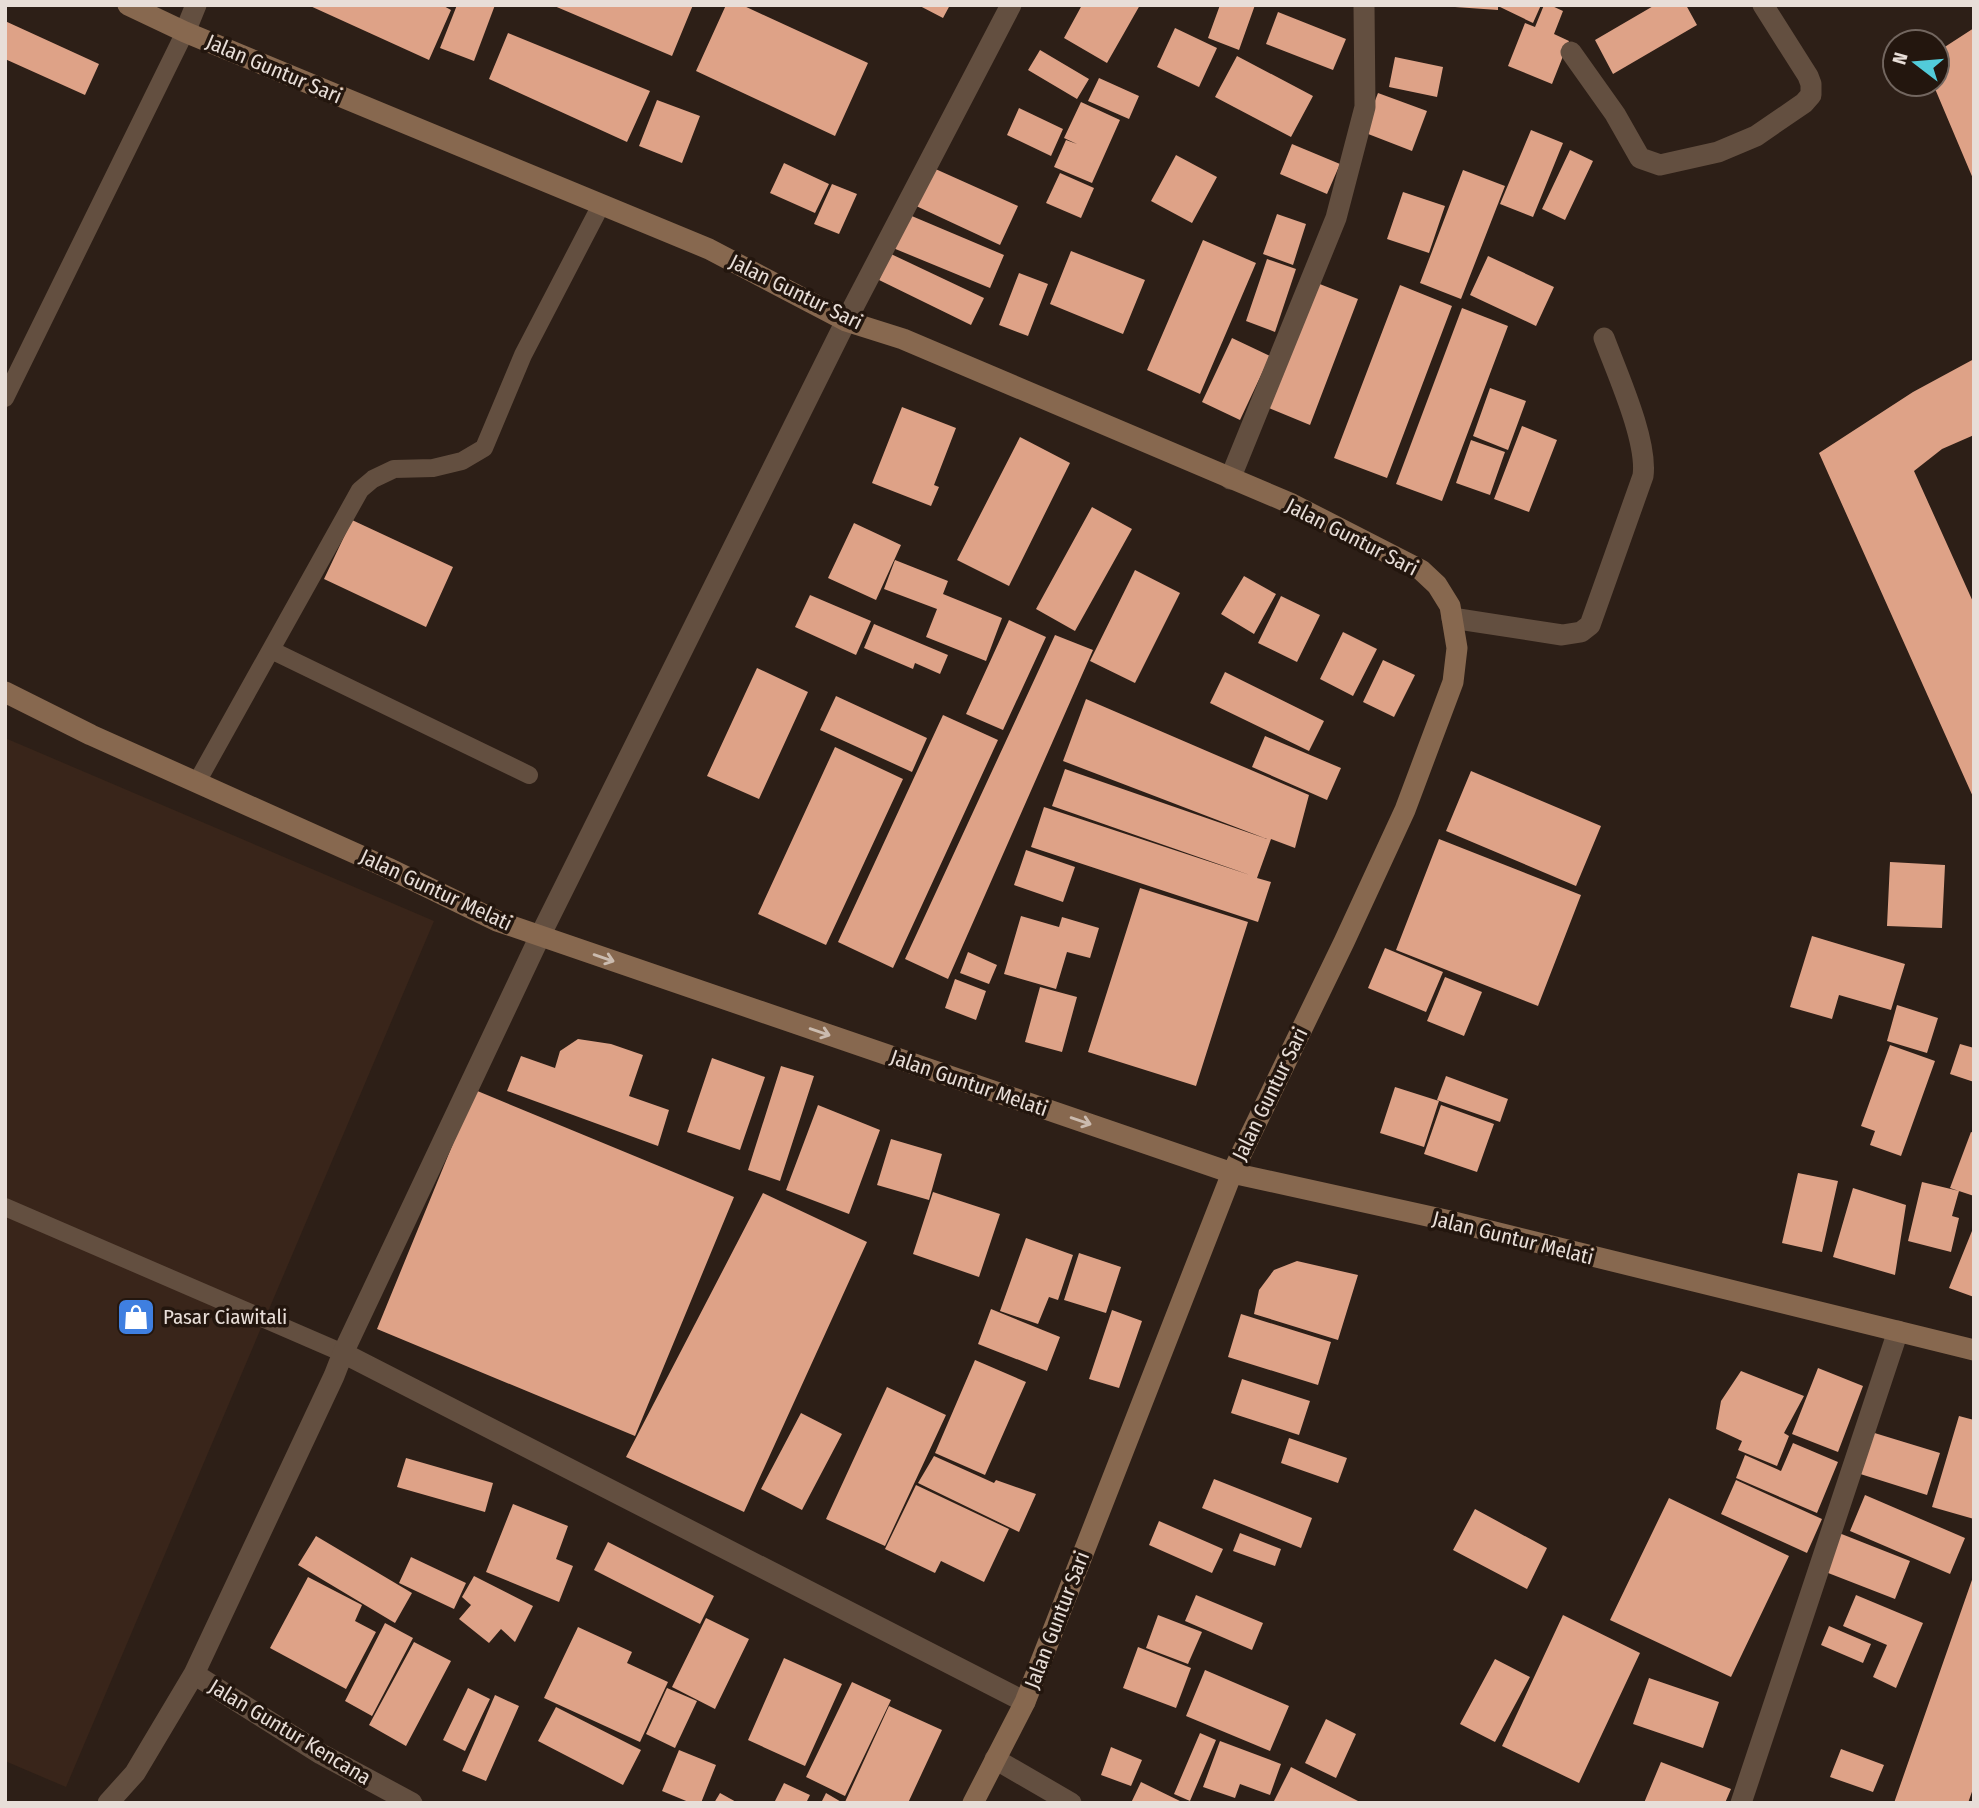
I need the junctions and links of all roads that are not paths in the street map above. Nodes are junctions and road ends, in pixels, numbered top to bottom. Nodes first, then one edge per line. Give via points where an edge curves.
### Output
1 (128, 5) edge
2 (197, 5) edge
3 (1011, 5) edge
4 (1364, 5) edge
5 (1763, 5) edge
6 (185, 32) junction
7 (1571, 52) dead end
8 (601, 205) junction
9 (846, 321) junction
10 (1604, 338) dead end
11 (5, 398) edge
12 (1230, 479) junction
13 (1452, 618) junction
14 (271, 650) junction
15 (5, 692) edge
16 (529, 775) dead end
17 (197, 782) junction
18 (540, 936) junction
19 (1232, 1173) junction
20 (5, 1207) edge
21 (1898, 1331) junction
22 (1974, 1350) edge
23 (343, 1353) junction
24 (194, 1674) junction
25 (1025, 1702) junction
26 (995, 1759) junction
27 (108, 1803) edge
28 (412, 1803) edge
29 (974, 1803) edge
30 (1071, 1803) edge
31 (1741, 1803) edge

1 - 6 street, Jalan Guntur Sari
2 - 6 street
3 - 9 street
4 - 12 street via 1365,107 1336,218
5 - 7 street via 1808,76 1811,95 1756,136 1718,152 1660,164 1640,158
6 - 8 street, Jalan Guntur Sari
6 - 11 lane
8 - 9 street, Jalan Guntur Sari via 709,249
8 - 14 lane via 523,355 484,448 462,461 433,468 394,469 360,490
9 - 12 street, Jalan Guntur Sari via 903,339
9 - 18 street
10 - 13 street via 1645,463 1590,625 1581,632 1562,635
12 - 13 street, Jalan Guntur Sari via 1292,504 1420,570 1437,585
13 - 19 street, Jalan Guntur Sari via 1457,648 1454,682 1405,810
14 - 16 lane
14 - 17 lane
15 - 17 street, Jalan Guntur Melati
17 - 18 street, Jalan Guntur Melati via 497,921
18 -> 19 street, Jalan Guntur Melati
18 - 23 street
19 - 21 street, Jalan Guntur Melati via 1450,1221
19 - 25 street, Jalan Guntur Sari
20 - 23 lane
21 - 22 street, Jalan Guntur Melati
21 - 31 street
23 - 24 street
23 - 25 street
24 - 27 street, Jalan Guntur Kencana via 135,1773
24 - 28 street, Jalan Guntur Kencana via 321,1754
25 - 26 street, Jalan Guntur Sari
26 - 29 street, Jalan Guntur Sari
26 - 30 street

